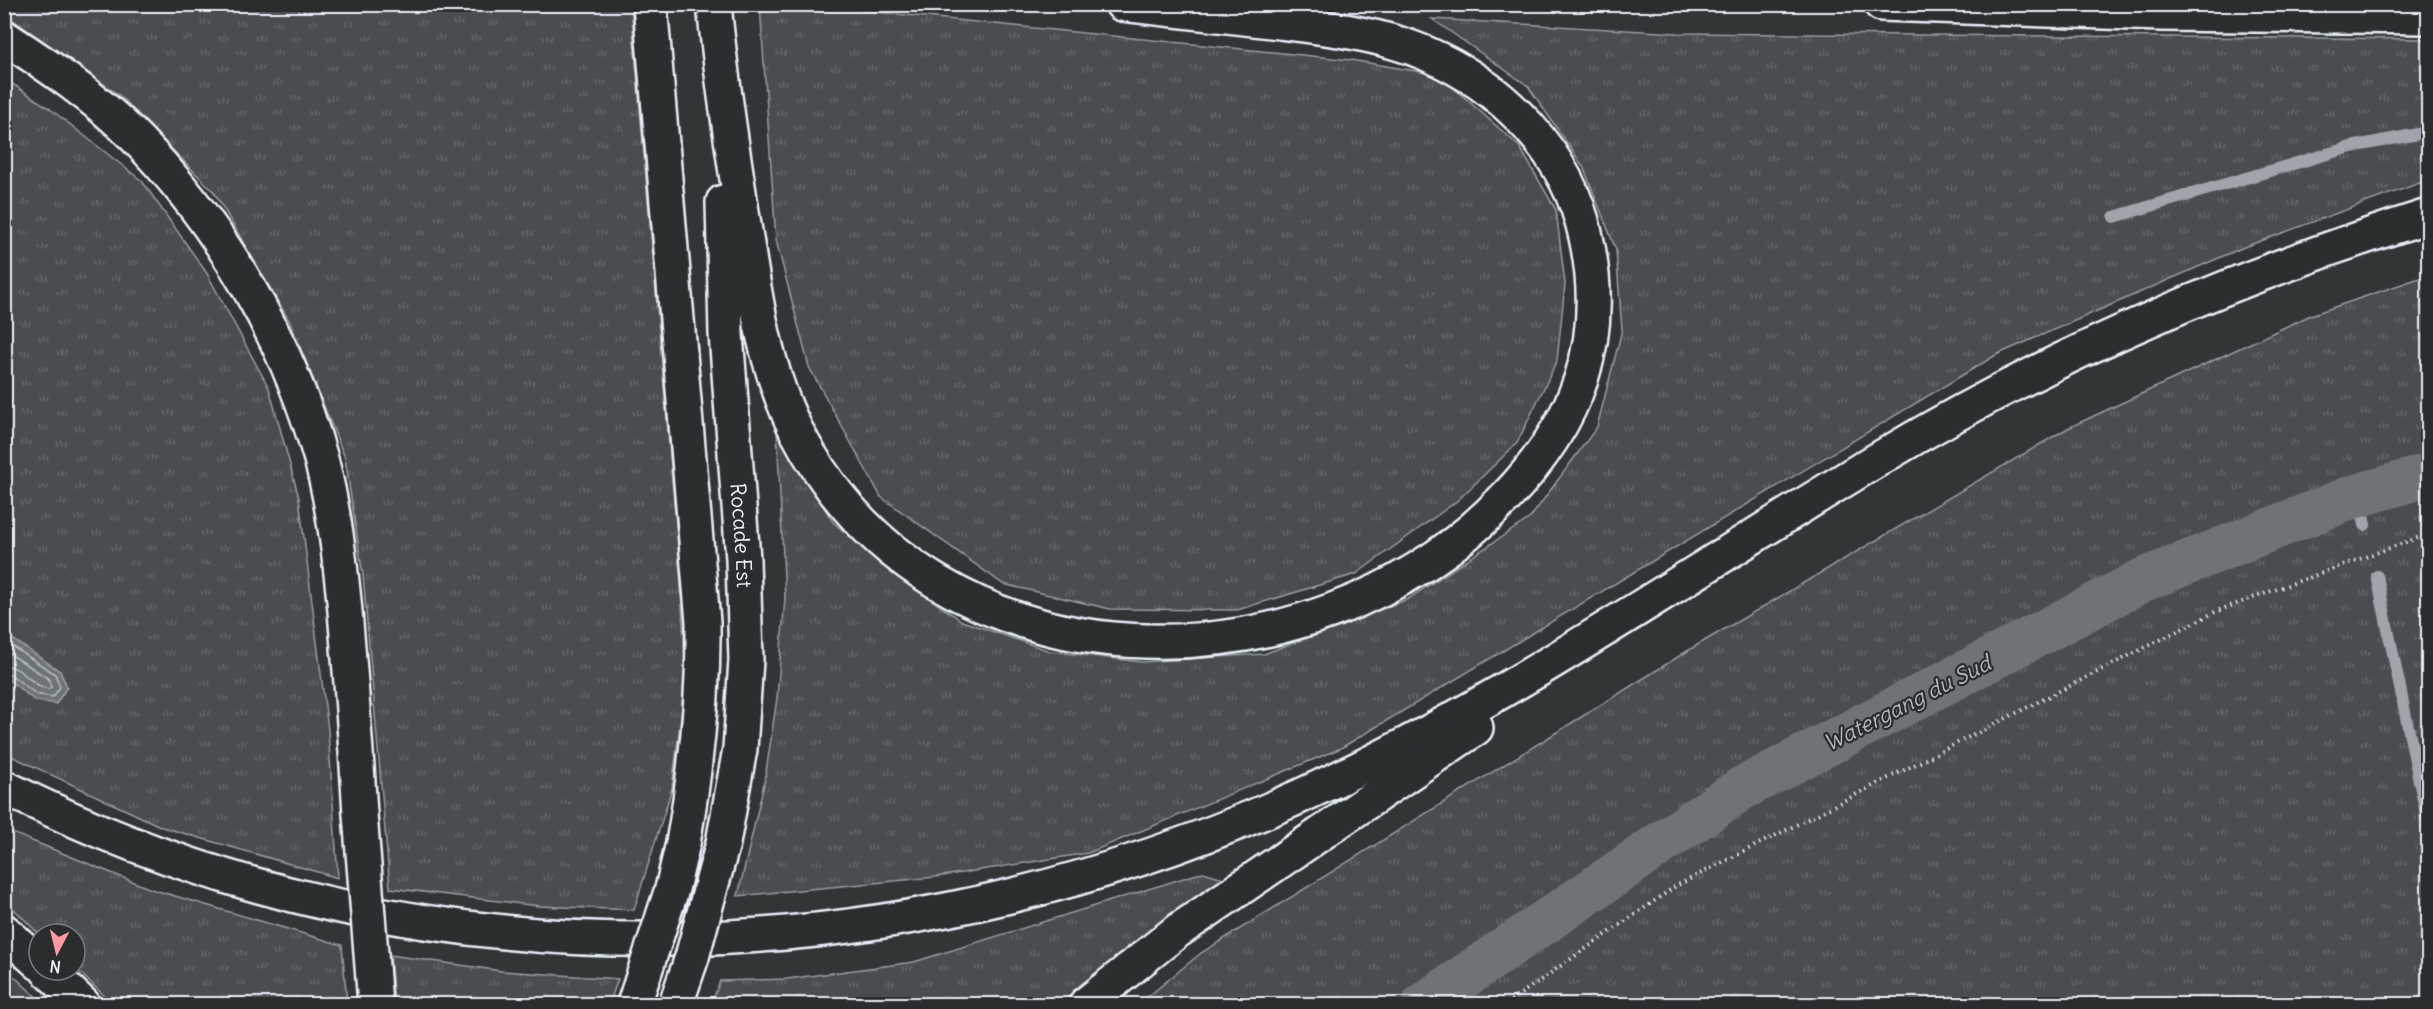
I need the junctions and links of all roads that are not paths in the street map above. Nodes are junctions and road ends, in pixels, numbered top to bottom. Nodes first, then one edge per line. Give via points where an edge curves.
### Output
1 (650, 4) edge
2 (714, 4) edge
3 (1122, 4) edge
4 (1881, 4) edge
5 (2428, 17) edge
6 (4, 38) edge
7 (719, 59) junction
8 (2428, 216) edge
9 (1806, 505) junction
10 (4, 787) edge
11 (4, 931) edge
12 (27, 952) edge
13 (59, 982) edge
14 (83, 1005) edge
15 (375, 1005) edge
16 (634, 1005) edge
17 (676, 1005) edge
18 (1086, 1005) edge

1 - 16 highway, bridge via 704,675 695,776 683,843
2 - 7 highway
3 - 7 highway via 1326,28 1422,51 1459,70 1518,115 1567,180 1581,215 1591,258 1591,337 1573,404 1554,439 1499,504 1466,535 1423,565 1376,592 1278,628 1160,642 1127,641 1031,624 981,606 940,585 870,531 818,467 781,399 758,311
4 - 5 highway via 2161,14
6 - 15 highway, bridge via 96,103 171,175 229,255 297,390 321,460 342,585
7 - 17 highway, Rocade Est, bridge via 726,334 746,639 740,749 723,843
8 - 9 highway via 2246,279 2129,329 1967,409
9 - 10 highway via 1472,709 1244,822 1024,894 893,920 760,936 621,940 554,938 398,919 290,896 209,871 118,838
9 - 18 highway via 1232,892
11 - 12 highway
13 - 14 highway

